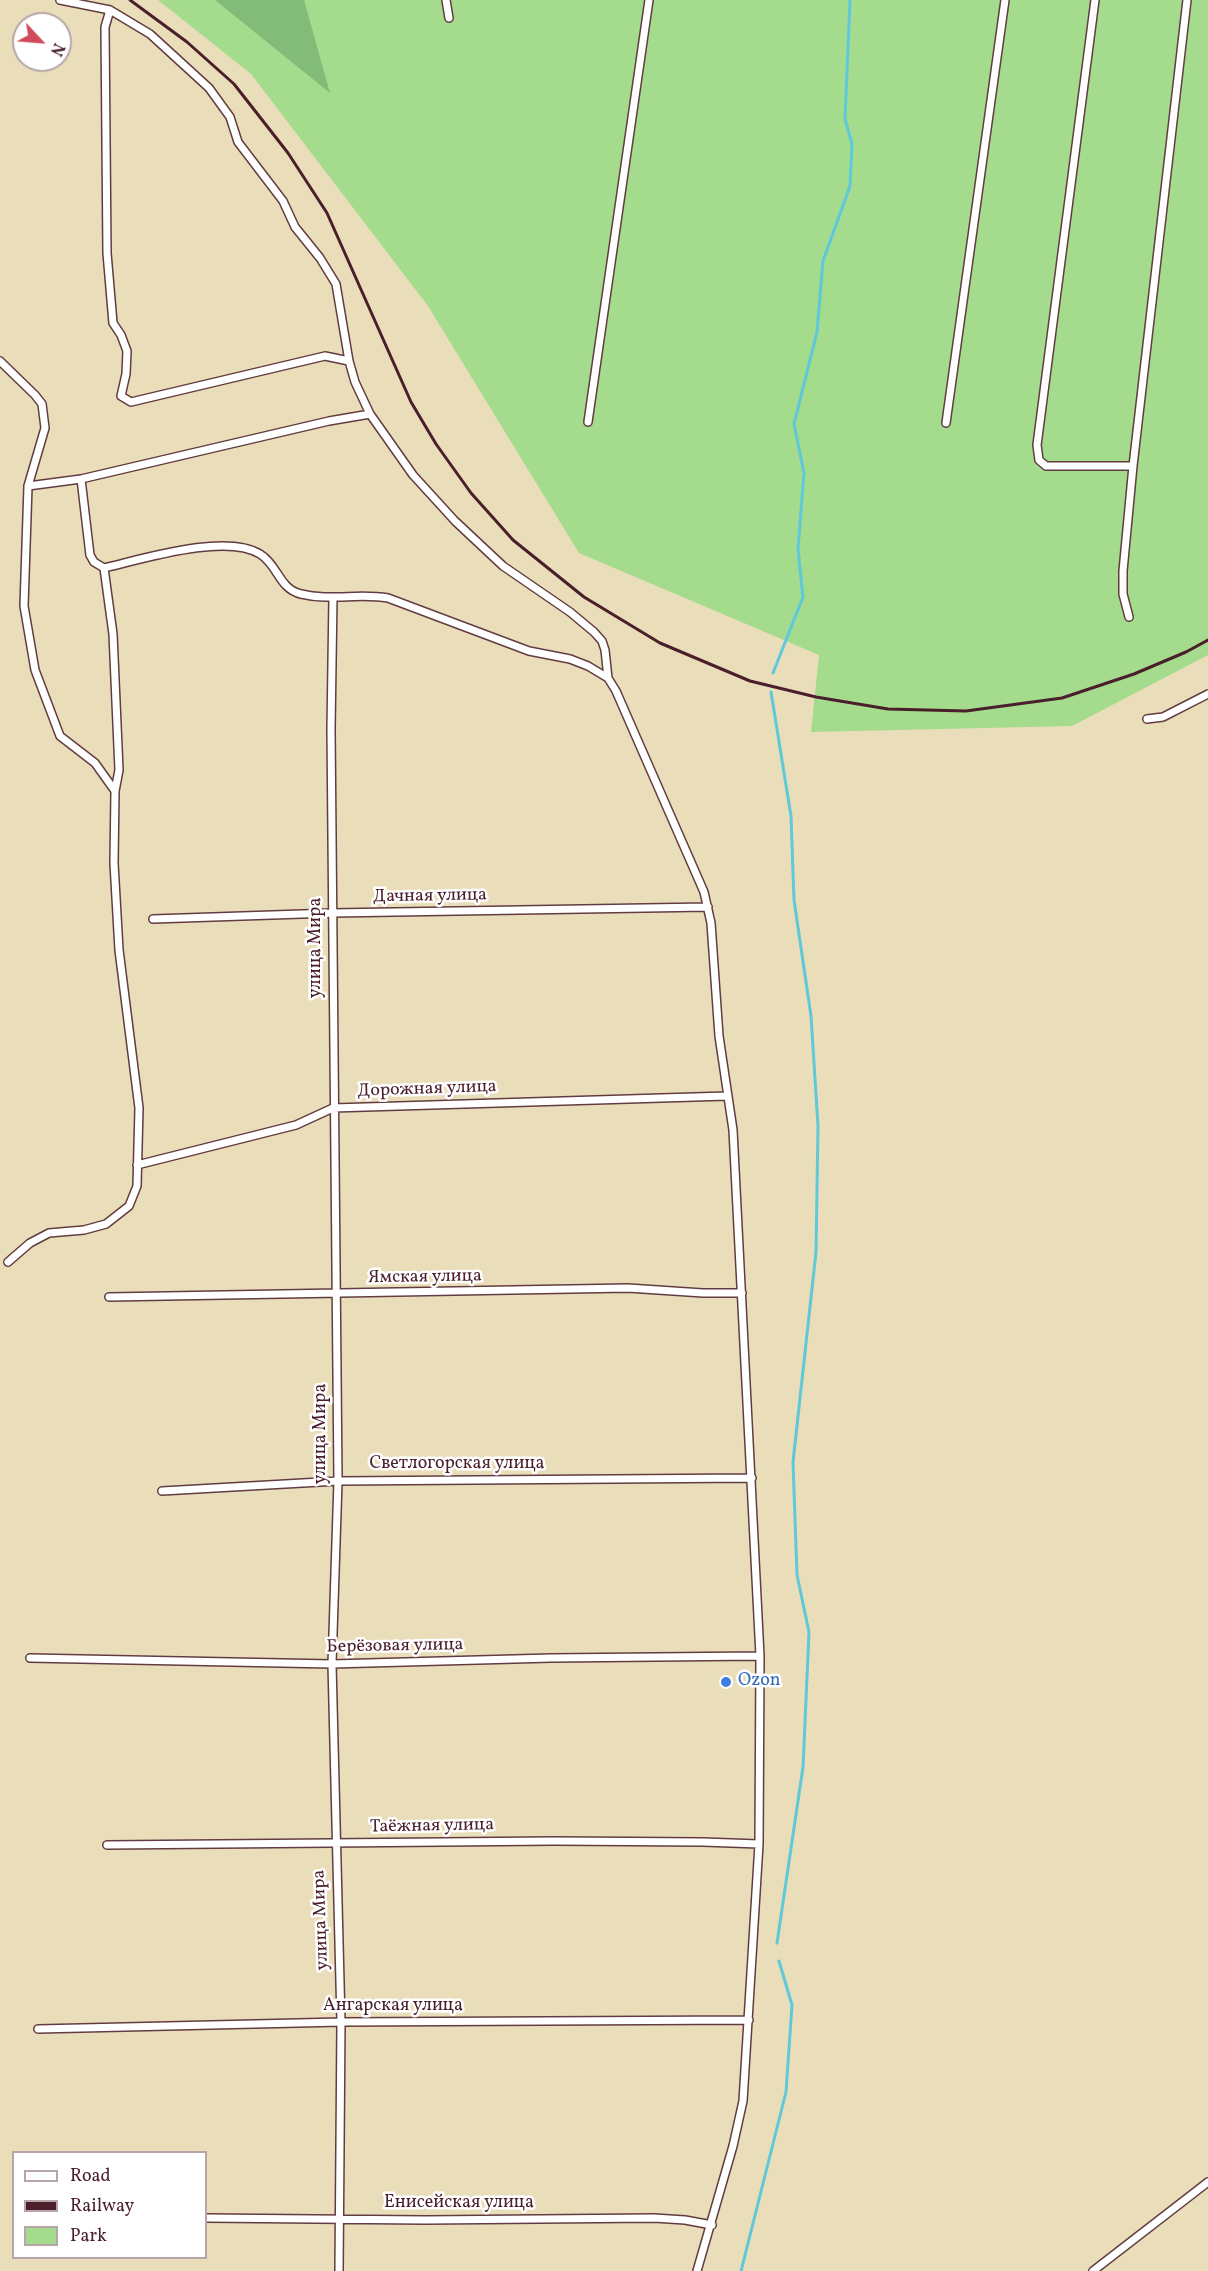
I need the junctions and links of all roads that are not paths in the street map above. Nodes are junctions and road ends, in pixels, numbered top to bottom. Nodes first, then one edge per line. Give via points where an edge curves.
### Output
1 (60, 0) edge
2 (446, 0) edge
3 (649, 0) edge
4 (1005, 0) edge
5 (1095, 0) edge
6 (1187, 0) edge
7 (110, 10) junction
8 (449, 18) dead end
9 (0, 361) edge
10 (349, 361) junction
11 (370, 414) junction
12 (588, 422) dead end
13 (946, 423) dead end
14 (1133, 466) junction
15 (81, 479) junction
16 (28, 486) junction
17 (104, 568) junction
18 (333, 597) junction
19 (1129, 617) dead end
20 (608, 678) junction
21 (1208, 694) edge
22 (1147, 719) dead end
23 (115, 791) junction
24 (708, 907) junction
25 (332, 913) junction
26 (153, 919) dead end
27 (727, 1096) junction
28 (333, 1108) junction
29 (137, 1166) junction
30 (8, 1262) dead end
31 (742, 1293) junction
32 (336, 1295) junction
33 (109, 1297) dead end
34 (752, 1478) junction
35 (338, 1481) junction
36 (162, 1491) dead end
37 (760, 1656) junction
38 (30, 1658) dead end
39 (332, 1664) junction
40 (335, 1843) junction
41 (759, 1844) junction
42 (107, 1845) dead end
43 (749, 2020) junction
44 (341, 2022) junction
45 (38, 2029) dead end
46 (1208, 2182) edge
47 (207, 2218) edge
48 (339, 2219) junction
49 (712, 2225) junction
50 (339, 2271) edge
51 (697, 2271) edge
52 (1093, 2271) edge

1 - 7 street
2 - 8 street
3 - 12 street
4 - 13 street
5 - 14 street via 1037,445 1039,460 1046,466
6 - 14 street
7 - 10 street via 150,34 209,88 230,117 238,142 284,201 295,227 336,284
7 - 10 street via 105,27 107,253 113,323 127,351 121,396 131,402 325,356
9 - 16 street via 42,404 45,428
10 - 11 street
11 - 15 street
11 - 20 street via 413,475 455,521 503,566 594,632 605,650
14 - 19 street via 1123,571
15 - 16 street
15 - 17 street via 90,555
16 - 23 street via 24,606 35,670 60,736 95,763
17 - 18 street via 167,553 231,545 250,549 267,559 294,591
17 - 23 street via 114,646 119,770
18 - 20 street via 388,598 529,651 570,659
18 - 25 street, улица Мира
20 - 24 street
21 - 22 street via 1163,717
23 - 29 street via 119,950 139,1108
24 - 25 street, Дачная улица
24 - 27 street
25 - 26 street, Дачная улица
25 - 28 street, улица Мира
27 - 28 street, Дорожная улица
27 - 31 street via 733,1130
28 - 29 street, Дорожная улица via 296,1125
28 - 32 street, улица Мира
29 - 30 street via 134,1196 116,1217 84,1230 49,1233
31 - 32 street, Ямская улица via 627,1288
31 - 34 street
32 - 33 street, Ямская улица
32 - 35 street, улица Мира
34 - 35 street, Светлогорская улица
34 - 37 street
35 - 36 street, Светлогорская улица
35 - 39 street, улица Мира
37 - 39 street, Берёзовая улица
37 - 41 street
38 - 39 street, Берёзовая улица
39 - 40 street, улица Мира
40 - 41 street, Таёжная улица
40 - 42 street, Таёжная улица
40 - 44 street, улица Мира
41 - 43 street
43 - 44 street, Ангарская улица
43 - 49 street via 744,2101
44 - 45 street, Ангарская улица
44 - 48 street, улица Мира
46 - 52 street
47 - 48 street, Енисейская улица
48 - 49 street, Енисейская улица via 673,2219
48 - 50 street, улица Мира
49 - 51 street

